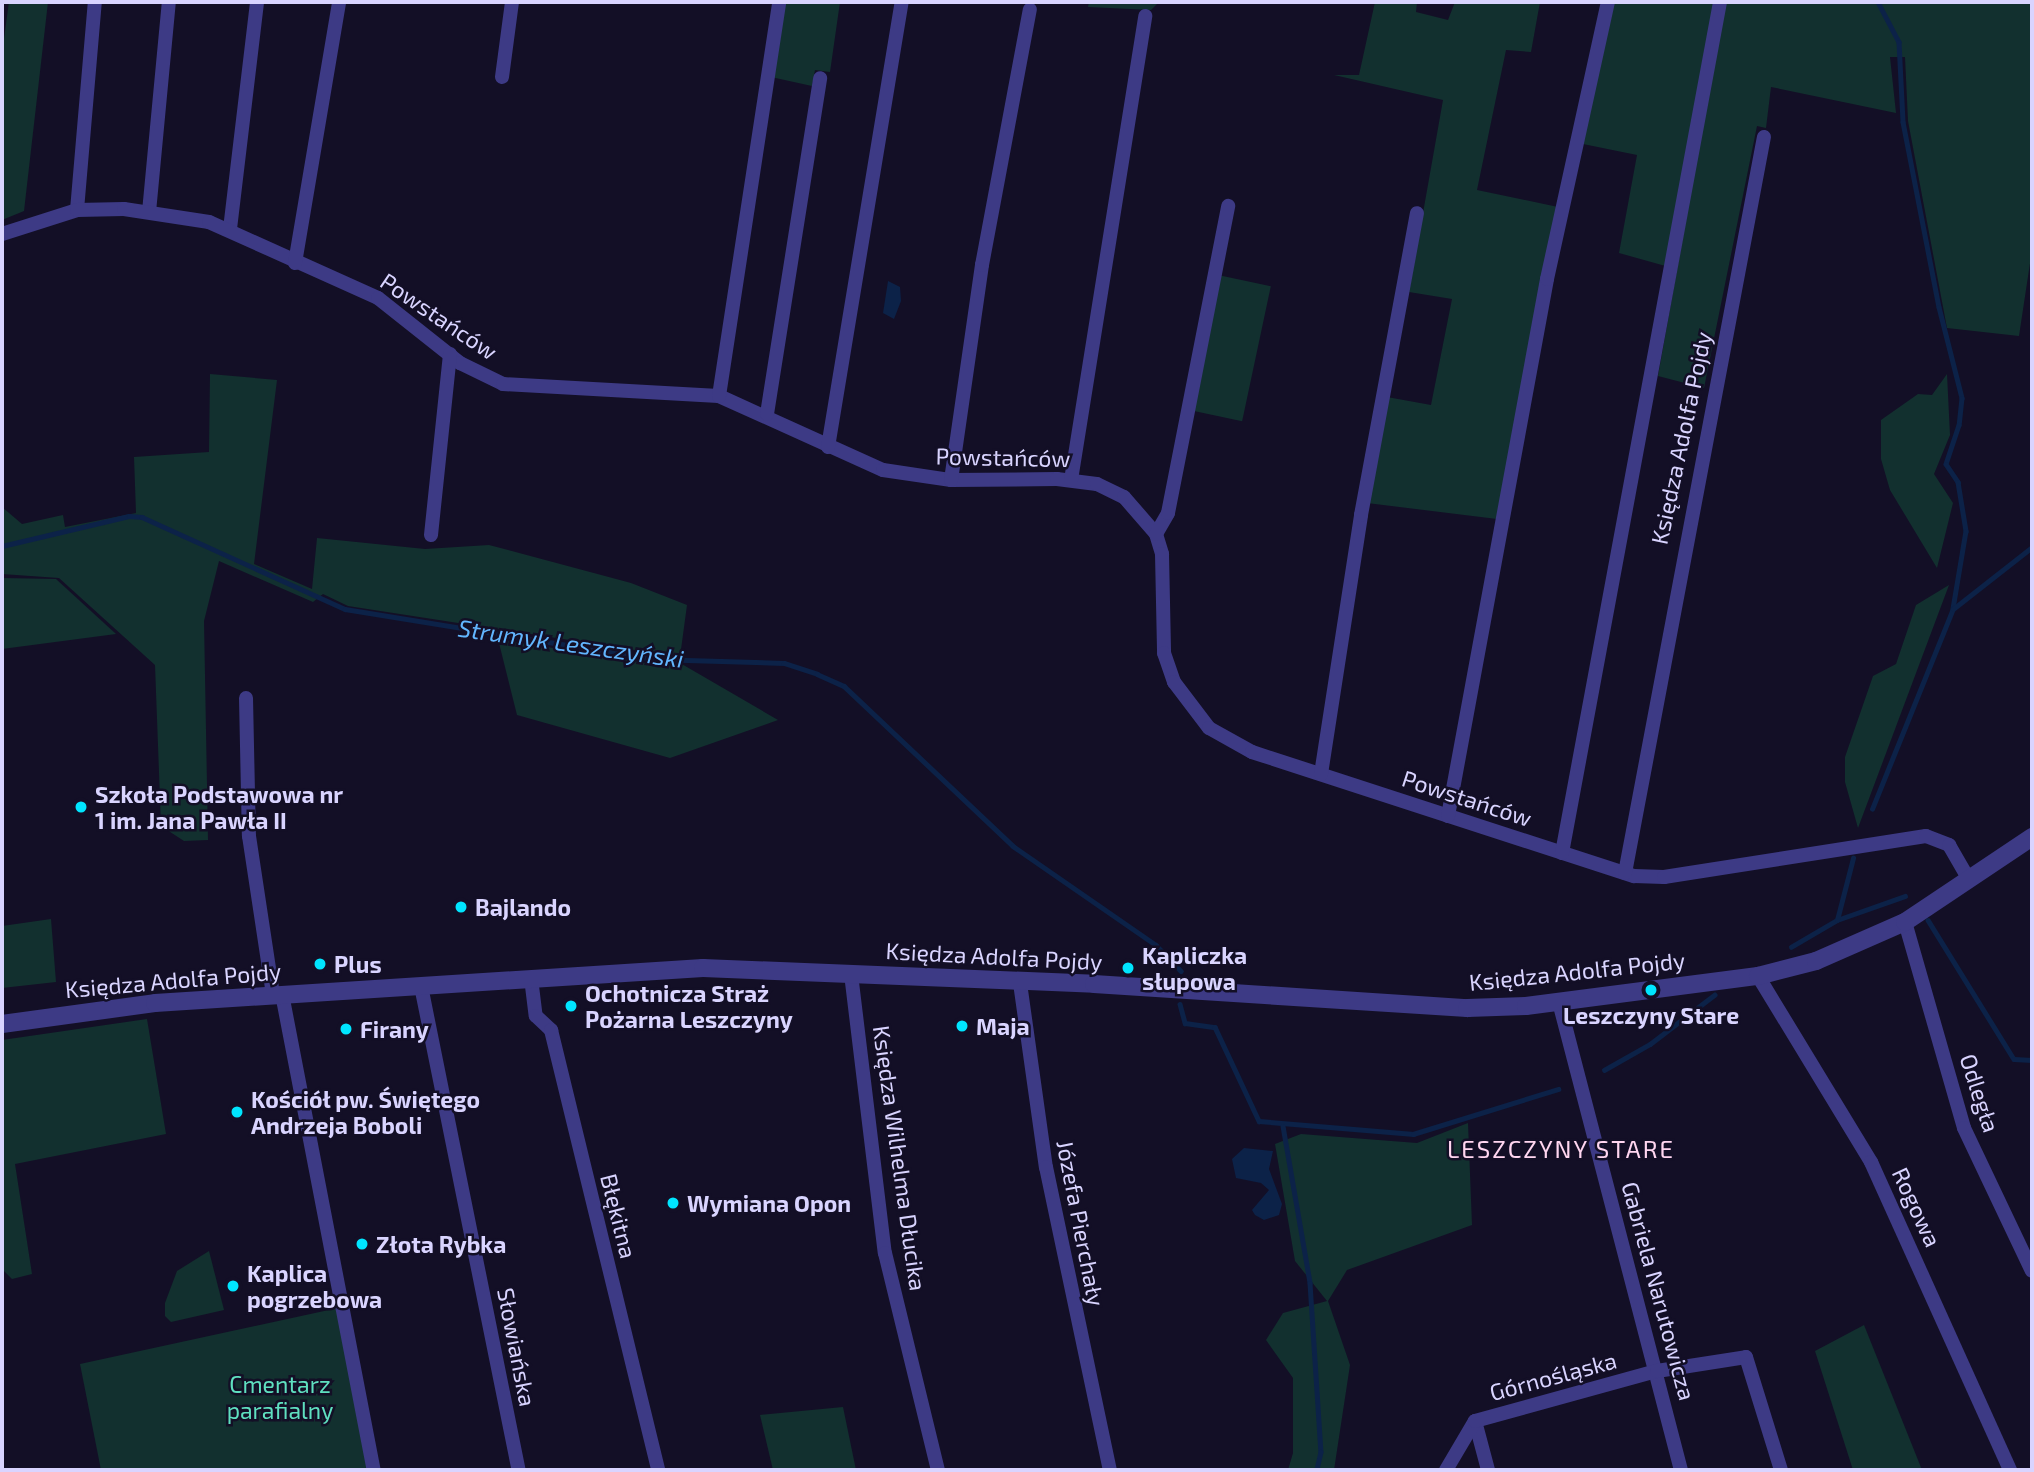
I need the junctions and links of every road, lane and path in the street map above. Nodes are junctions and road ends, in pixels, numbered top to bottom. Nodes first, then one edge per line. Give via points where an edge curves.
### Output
1 (95, 2) edge
2 (169, 2) edge
3 (257, 2) edge
4 (338, 2) edge
5 (512, 2) edge
6 (779, 2) edge
7 (902, 2) edge
8 (1608, 2) edge
9 (1720, 2) edge
10 (1030, 9) dead end
11 (1145, 16) dead end
12 (502, 77) dead end
13 (820, 78) dead end
14 (1764, 137) dead end
15 (1227, 206) dead end
16 (77, 210) junction
17 (149, 212) junction
18 (1417, 213) dead end
19 (230, 229) junction
20 (2, 234) edge
21 (295, 263) junction
22 (450, 354) junction
23 (719, 396) junction
24 (767, 414) junction
25 (828, 447) junction
26 (951, 480) junction
27 (1071, 480) junction
28 (1156, 534) junction
29 (431, 535) dead end
30 (246, 698) dead end
31 (1321, 774) junction
32 (1448, 816) junction
33 (2032, 837) edge
34 (1562, 853) junction
35 (1625, 873) junction
36 (1969, 879) junction
37 (1905, 922) junction
38 (851, 974) junction
39 (1758, 976) junction
40 (531, 978) junction
41 (1020, 982) junction
42 (421, 986) junction
43 (278, 994) junction
44 (1559, 1002) junction
45 (2, 1024) edge
46 (2032, 1271) edge
47 (1657, 1371) junction
48 (1475, 1421) junction
49 (374, 1470) edge
50 (519, 1470) edge
51 (658, 1470) edge
52 (937, 1470) edge
53 (1110, 1470) edge
54 (1446, 1470) edge
55 (1488, 1470) edge
56 (1681, 1470) edge
57 (1781, 1470) edge
58 (2010, 1470) edge

1 - 16 street
2 - 17 street
3 - 19 street
4 - 21 street
5 - 12 street
6 - 23 street
7 - 25 street
8 - 32 street via 1547,279
9 - 34 street
10 - 26 street via 982,265
11 - 27 street
13 - 24 street
14 - 35 street, Księdza Adolfa Pojdy
15 - 28 street via 1168,513
16 - 17 street, Powstańców
16 - 20 street, Powstańców
17 - 19 street, Powstańców
18 - 31 street via 1361,515
19 - 21 street, Powstańców
21 - 22 street, Powstańców via 378,298
22 - 23 street, Powstańców via 488,378 520,387
22 - 29 street
23 - 24 street, Powstańców
24 - 25 street, Powstańców
25 - 26 street, Powstańców via 883,470
26 - 27 street, Powstańców
27 - 28 street, Powstańców via 1097,484 1124,497
28 - 31 street, Powstańców via 1162,554 1164,653 1185,700 1209,728 1233,744
30 - 43 street via 249,836
31 - 32 street, Powstańców
32 - 34 street, Powstańców
33 - 36 street, Księdza Adolfa Pojdy
34 - 35 street, Powstańców
35 - 36 street, Powstańców via 1664,877 1926,836 1949,845
36 - 37 street, Księdza Adolfa Pojdy
37 - 39 street, Księdza Adolfa Pojdy via 1816,961
37 - 46 street, Odległa via 1965,1128
38 - 40 street, Księdza Adolfa Pojdy via 703,968
38 - 41 street, Księdza Adolfa Pojdy
38 - 52 street, Księdza Wilhelma Dłucika via 885,1253
39 - 44 street, Księdza Adolfa Pojdy
39 - 58 street, Rogowa via 1871,1162
40 - 42 street, Księdza Adolfa Pojdy
40 - 51 street, Błękitna via 536,1017 551,1030
41 - 44 street, Księdza Adolfa Pojdy via 1467,1008
41 - 53 street, Józefa Pierchały via 1046,1167
42 - 43 street, Księdza Adolfa Pojdy
42 - 50 street, Słowiańska
43 - 45 street, Księdza Adolfa Pojdy via 123,1006
43 - 49 street
44 - 47 street, Gabriela Narutowicza
47 - 48 street, Górnośląska
47 - 56 street, Gabriela Narutowicza
47 - 57 street, Górnośląska via 1746,1357
48 - 54 street, Górnośląska
48 - 55 street

